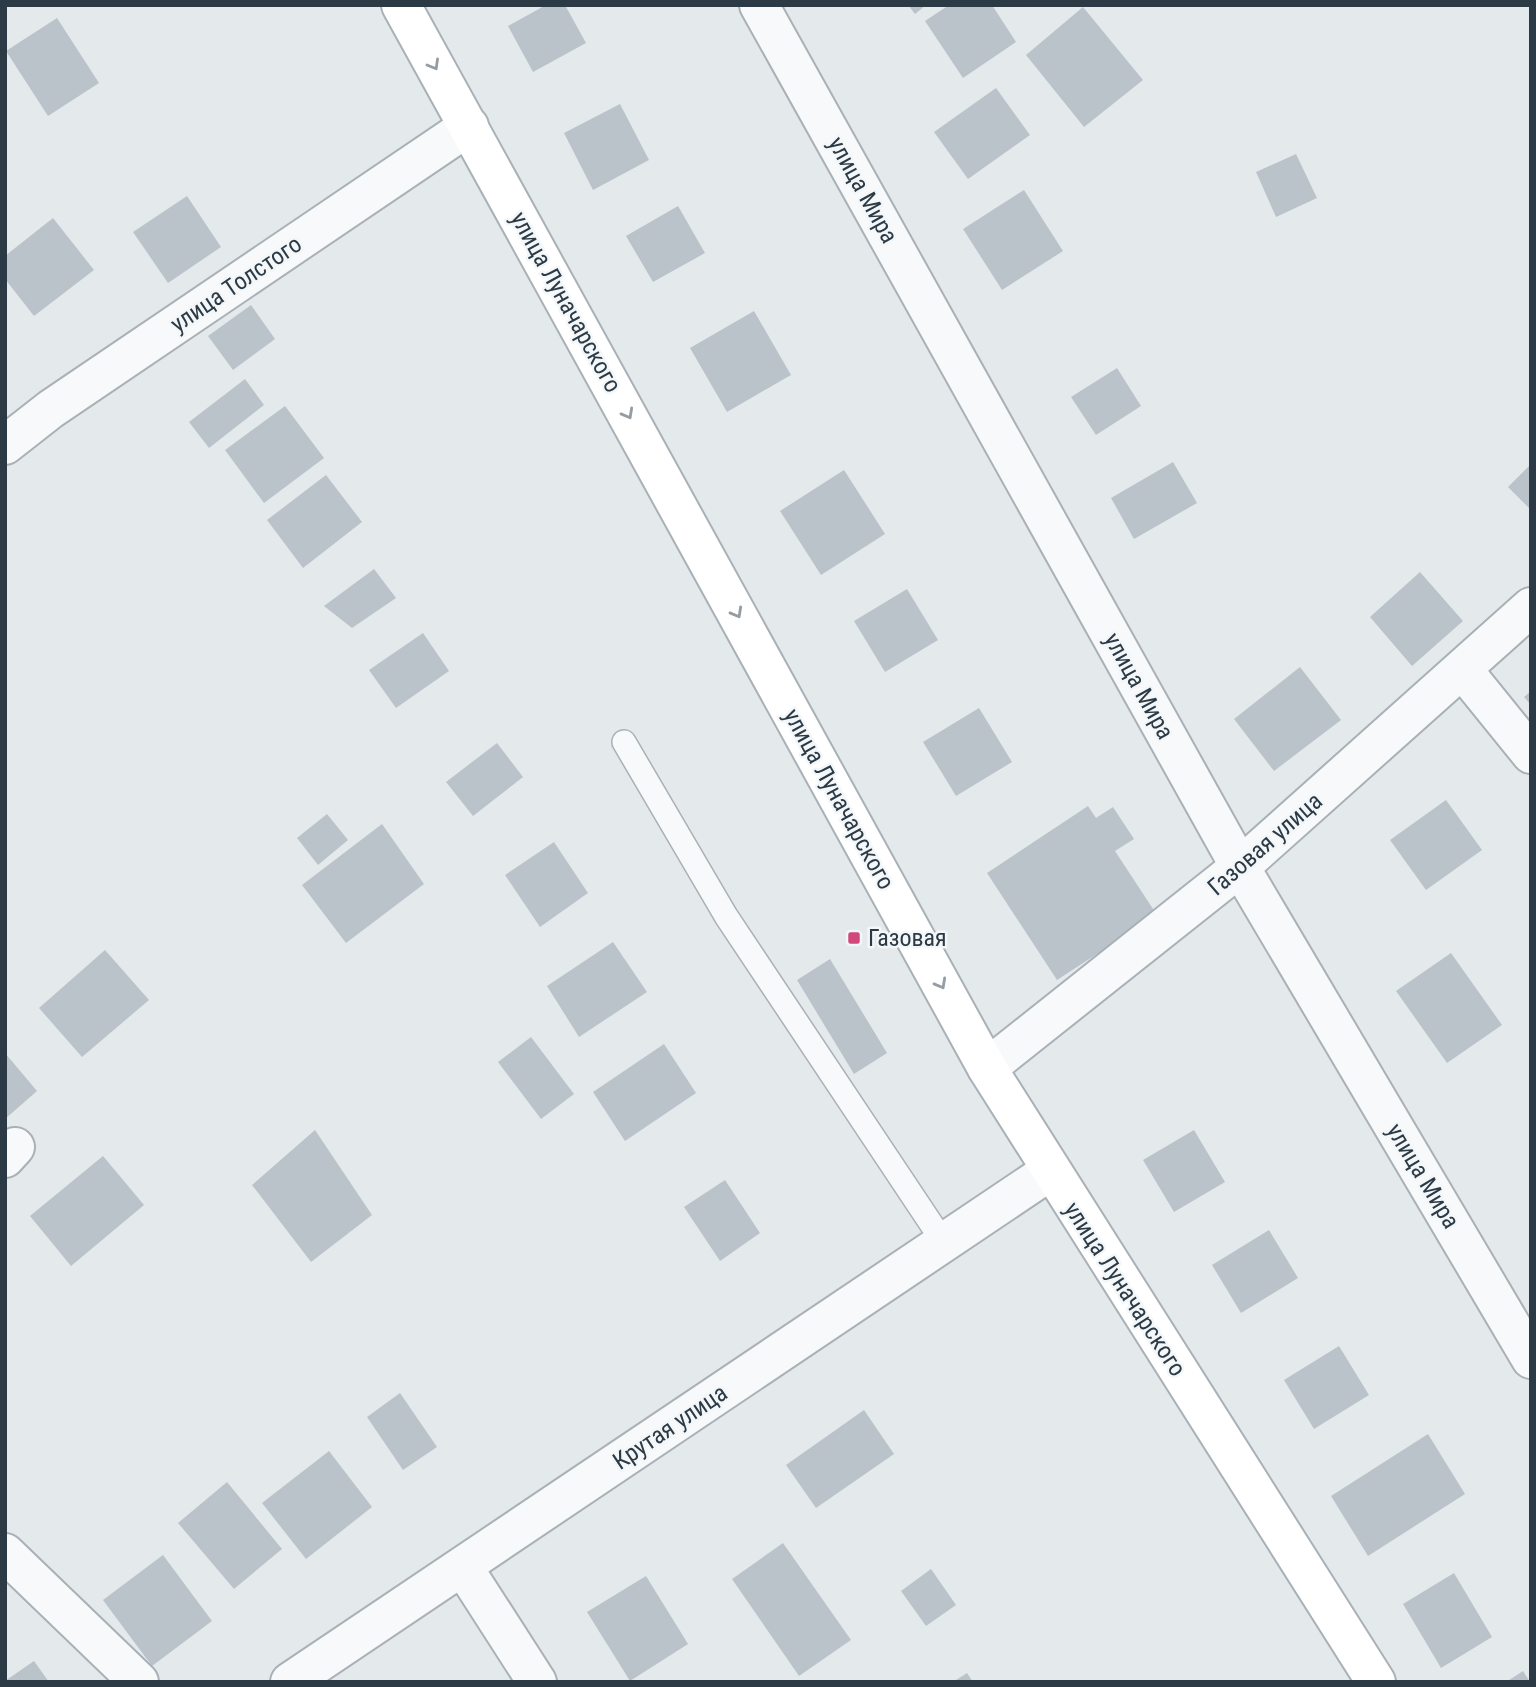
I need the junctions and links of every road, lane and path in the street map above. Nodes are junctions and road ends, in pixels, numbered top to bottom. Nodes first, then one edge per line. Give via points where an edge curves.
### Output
1 (401, 5) edge
2 (759, 5) edge
3 (470, 126) junction
4 (5, 445) edge
5 (1531, 607) edge
6 (1463, 670) junction
7 (624, 741) dead end
8 (1531, 754) edge
9 (1240, 867) junction
10 (987, 1068) junction
11 (1050, 1171) junction
12 (944, 1243) junction
13 (1531, 1359) edge
14 (5, 1553) edge
15 (463, 1567) junction
16 (139, 1682) edge
17 (290, 1682) edge
18 (537, 1682) edge
19 (1376, 1682) edge

1 -> 3 main road, улица Луначарского
2 - 9 street, улица Мира
3 - 4 street, улица Толстого via 51,409
3 -> 10 main road, улица Луначарского
5 - 6 street, Газовая улица
6 - 8 street
6 - 9 street, Газовая улица
7 - 12 lane via 726,916
9 - 10 street, Газовая улица
9 - 13 street, улица Мира
10 - 11 main road, улица Луначарского
11 - 12 street, Крутая улица
11 - 19 main road, улица Луначарского
12 - 15 street, Крутая улица
14 - 16 street
15 - 17 street, Крутая улица
15 - 18 street

